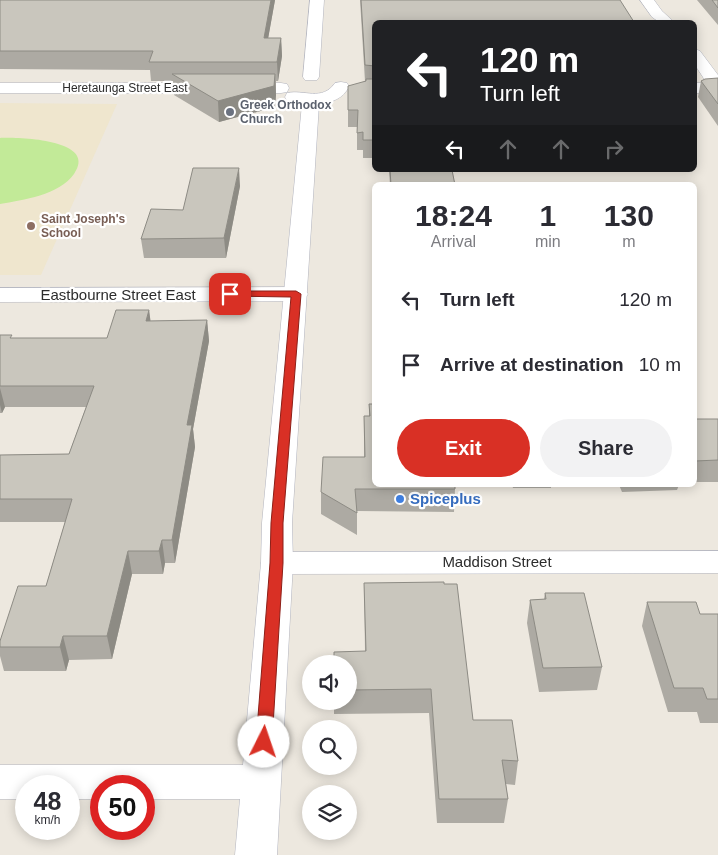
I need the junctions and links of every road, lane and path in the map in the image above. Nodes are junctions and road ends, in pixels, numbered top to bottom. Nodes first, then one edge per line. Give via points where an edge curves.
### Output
1 (317, 0) edge
2 (647, 0) edge
3 (664, 20) edge
4 (697, 57) edge
5 (323, 84) junction
6 (0, 88) edge
7 (360, 88) edge
8 (697, 88) edge
9 (718, 88) edge
10 (296, 294) junction
11 (0, 295) edge
12 (718, 562) edge
13 (277, 563) junction
14 (0, 782) edge
15 (261, 782) junction
16 (256, 855) edge

1 - 5 main road
2 - 3 main road
4 - 9 main road
5 - 6 main road, Heretaunga Street East via 286,95 281,88
5 - 7 main road
5 - 10 main road
8 - 9 main road
10 - 11 main road, Eastbourne Street East
10 - 13 main road via 277,523
12 - 13 main road, Maddison Street
13 - 15 main road
14 - 15 main road
15 - 16 main road

